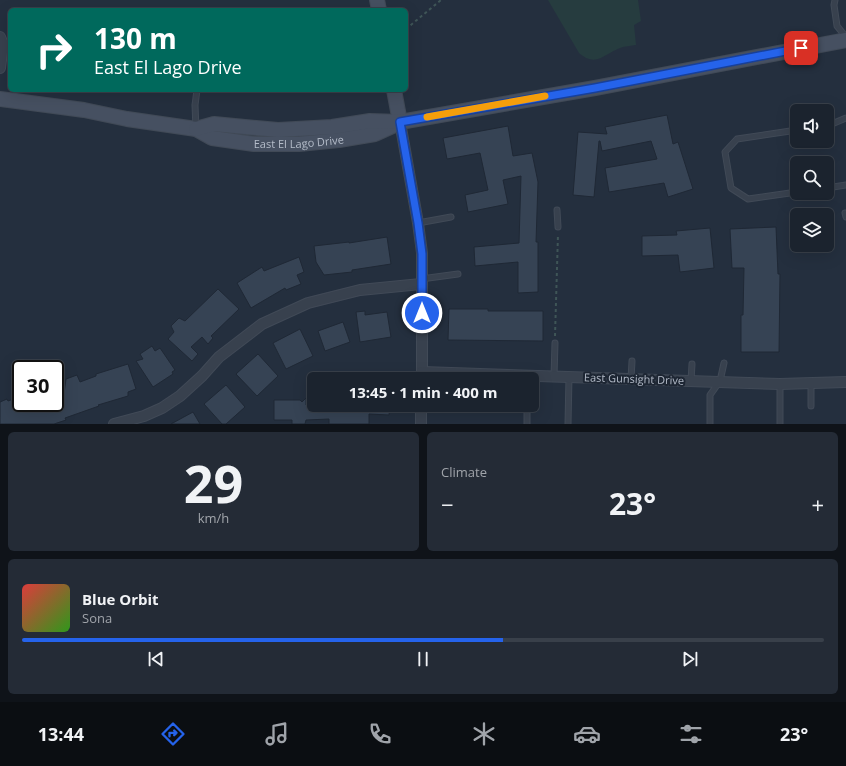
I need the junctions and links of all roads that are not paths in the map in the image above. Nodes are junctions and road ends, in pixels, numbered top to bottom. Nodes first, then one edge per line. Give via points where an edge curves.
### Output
1 (835, 0) edge
2 (0, 37) edge
3 (846, 39) edge
4 (1, 62) edge
5 (197, 92) edge
6 (394, 92) edge
7 (0, 99) edge
8 (846, 118) edge
9 (400, 122) junction
10 (834, 123) edge
11 (196, 129) junction
12 (790, 131) edge
13 (846, 185) edge
14 (834, 187) edge
15 (790, 193) edge
16 (557, 210) dead end
17 (451, 217) dead end
18 (418, 223) junction
19 (558, 226) road end
20 (458, 274) dead end
21 (421, 281) junction
22 (555, 343) road end
23 (632, 361) dead end
24 (724, 363) dead end
25 (692, 364) dead end
26 (422, 372) edge
27 (554, 376) junction
28 (539, 377) edge
29 (569, 377) junction
30 (631, 379) junction
31 (691, 381) junction
32 (720, 381) junction
33 (846, 382) edge
34 (811, 383) junction
35 (780, 384) junction
36 (811, 406) dead end
37 (421, 412) edge
38 (527, 412) edge
39 (114, 424) edge
40 (421, 424) edge
41 (527, 424) edge
42 (568, 424) edge
43 (710, 424) edge
44 (780, 424) edge

1 - 3 lane via 837,26
2 - 4 street via 3,44
3 - 9 street, East El Lago Drive via 595,88
5 - 11 lane
6 - 9 street
7 - 11 street, East El Lago Drive
8 - 10 lane
9 - 11 street, East El Lago Drive via 370,121 332,127 278,130 214,124
9 - 18 street
12 - 15 lane via 737,139 725,152 731,188 748,199
13 - 14 lane
16 - 19 lane
17 - 18 lane
18 - 21 street via 422,254
20 - 21 lane
21 - 26 street
21 - 39 street via 360,290 308,304 262,324 219,357 180,396 144,416
22 - 27 lane
23 - 30 lane
24 - 32 lane
25 - 31 lane
27 - 28 street, East Gunsight Drive
27 - 29 street, East Gunsight Drive
29 - 30 street, East Gunsight Drive
29 - 42 lane
30 - 31 street, East Gunsight Drive
31 - 32 street, East Gunsight Drive
32 - 35 street, East Gunsight Drive
32 - 43 lane via 710,395
33 - 34 street, East Gunsight Drive
34 - 35 street, East Gunsight Drive
34 - 36 lane
35 - 44 lane
37 - 40 street
38 - 41 lane

